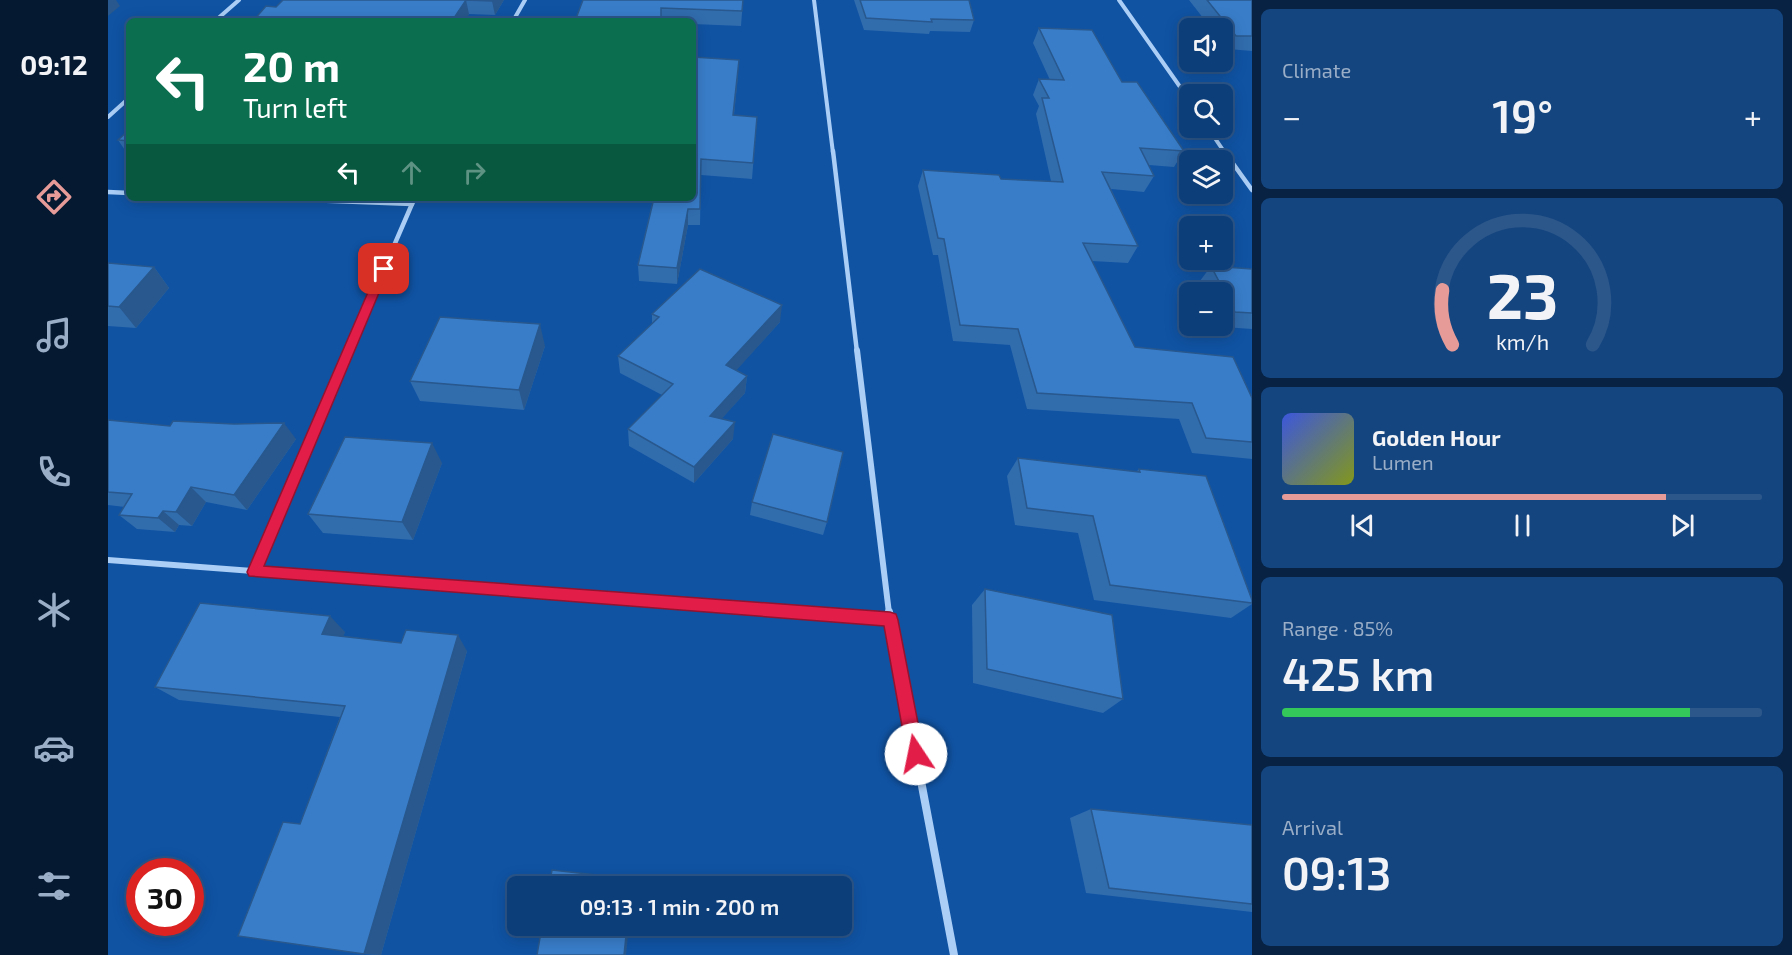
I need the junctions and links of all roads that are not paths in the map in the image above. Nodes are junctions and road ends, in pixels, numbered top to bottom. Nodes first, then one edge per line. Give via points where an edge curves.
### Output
1 (238, 0) edge
2 (525, 0) edge
3 (814, 0) edge
4 (1119, 0) edge
5 (218, 18) edge
6 (515, 18) edge
7 (1179, 85) edge
8 (126, 101) edge
9 (108, 117) edge
10 (1215, 138) edge
11 (1252, 190) edge
12 (108, 192) edge
13 (126, 193) edge
14 (333, 201) edge
15 (414, 201) edge
16 (412, 204) junction
17 (108, 560) edge
18 (254, 572) junction
19 (890, 620) junction
20 (954, 955) edge

1 - 5 street
2 - 6 street
3 - 19 street
4 - 7 street
8 - 9 street
10 - 11 street
12 - 13 street
14 - 16 street
15 - 16 street
16 - 18 street
17 - 18 street
18 - 19 street
19 - 20 street

